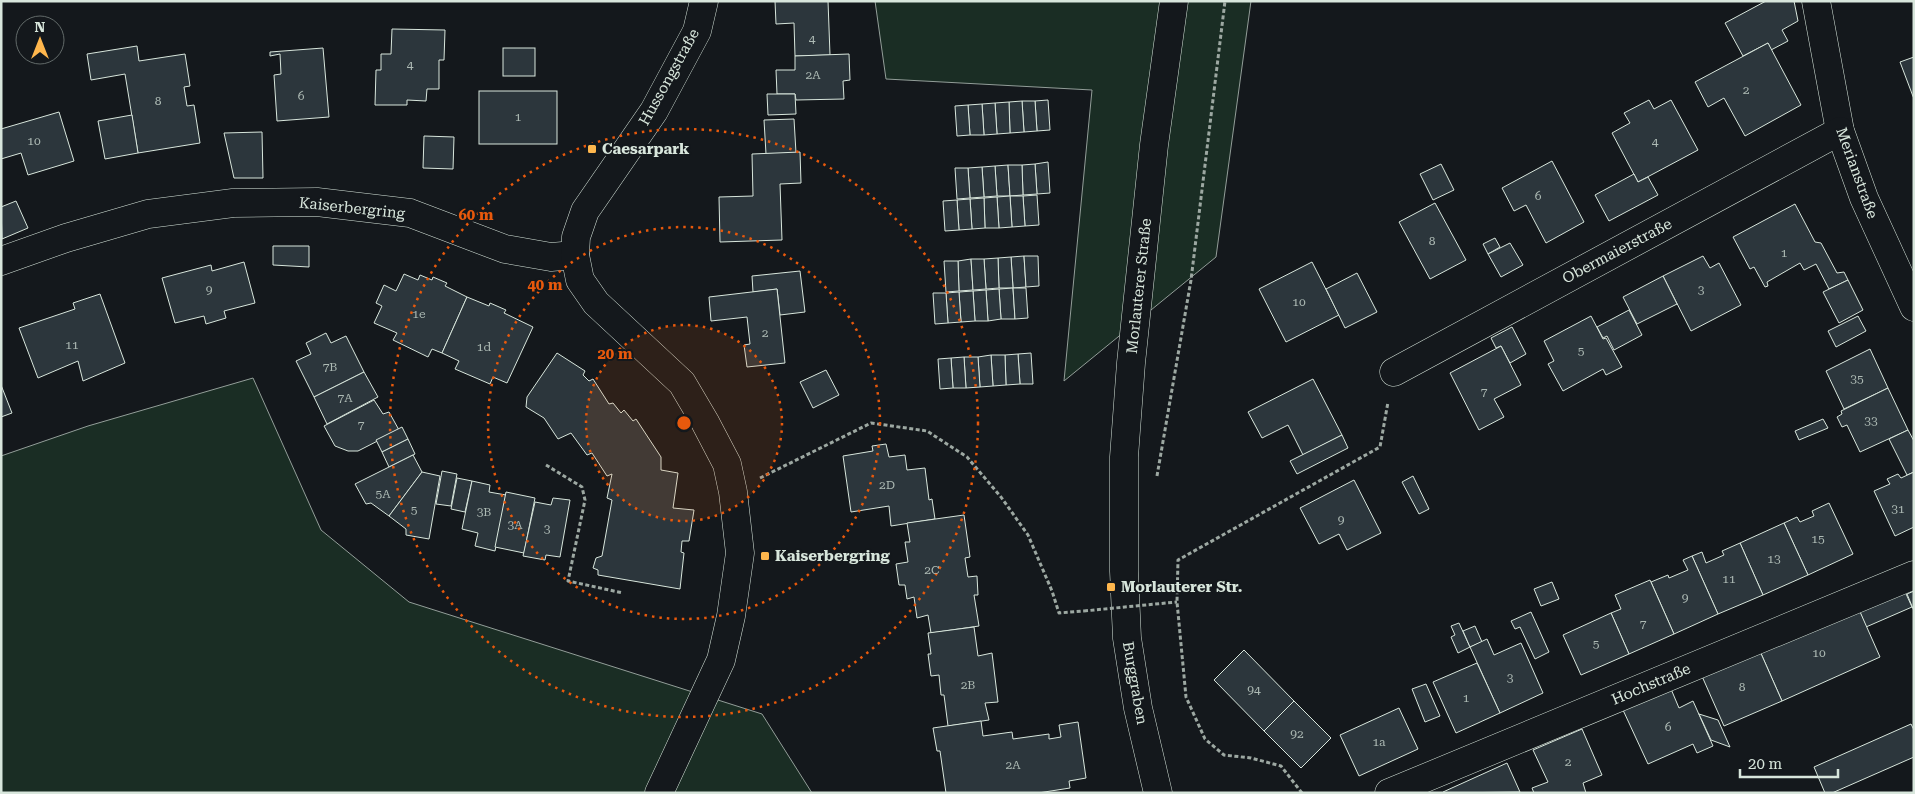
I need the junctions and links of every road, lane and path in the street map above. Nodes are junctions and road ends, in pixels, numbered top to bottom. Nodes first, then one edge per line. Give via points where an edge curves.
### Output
1 (704, 1) edge
2 (1174, 1) edge
3 (1225, 1) edge
4 (1816, 1) edge
5 (1840, 131) junction
6 (575, 255) junction
7 (1903, 256) edge
8 (1, 262) edge
9 (1914, 308) edge
10 (1394, 372) joint
11 (546, 465) dead end
12 (1156, 483) dead end
13 (733, 492) junction
14 (1124, 571) joint
15 (1914, 575) edge
16 (623, 593) dead end
17 (1150, 598) dead end
18 (1177, 602) junction
19 (1151, 608) dead end
20 (659, 793) edge
21 (1158, 793) edge
22 (1302, 793) edge
23 (1389, 793) edge

1 - 6 street, Hussongstraße via 697,31 654,111 584,212 576,237
2 - 14 street, Morlauterer Straße via 1154,145 1131,363 1124,457
3 - 12 path via 1191,280
4 - 5 street, Merianstraße
5 - 7 street, Merianstraße via 1864,198
5 - 10 street, Obermaierstraße
6 - 8 street, Kaiserbergring via 551,257 505,249 410,213 317,202 233,203 148,214 66,238
6 - 13 street via 580,280 596,303 682,383 727,464
7 - 9 street, Merianstraße
10 - 18 path via 1380,447 1178,560
11 - 16 path via 582,487 584,500 568,581
13 - 18 path, bridge via 871,423 928,431 967,457 1001,497 1028,535 1059,613
13 - 20 street via 740,553 721,660
14 - 21 street, Burggraben via 1127,638 1138,708
15 - 23 street, Hochstraße
17 - 19 path
18 - 22 path via 1186,697 1205,739 1224,755 1281,766

